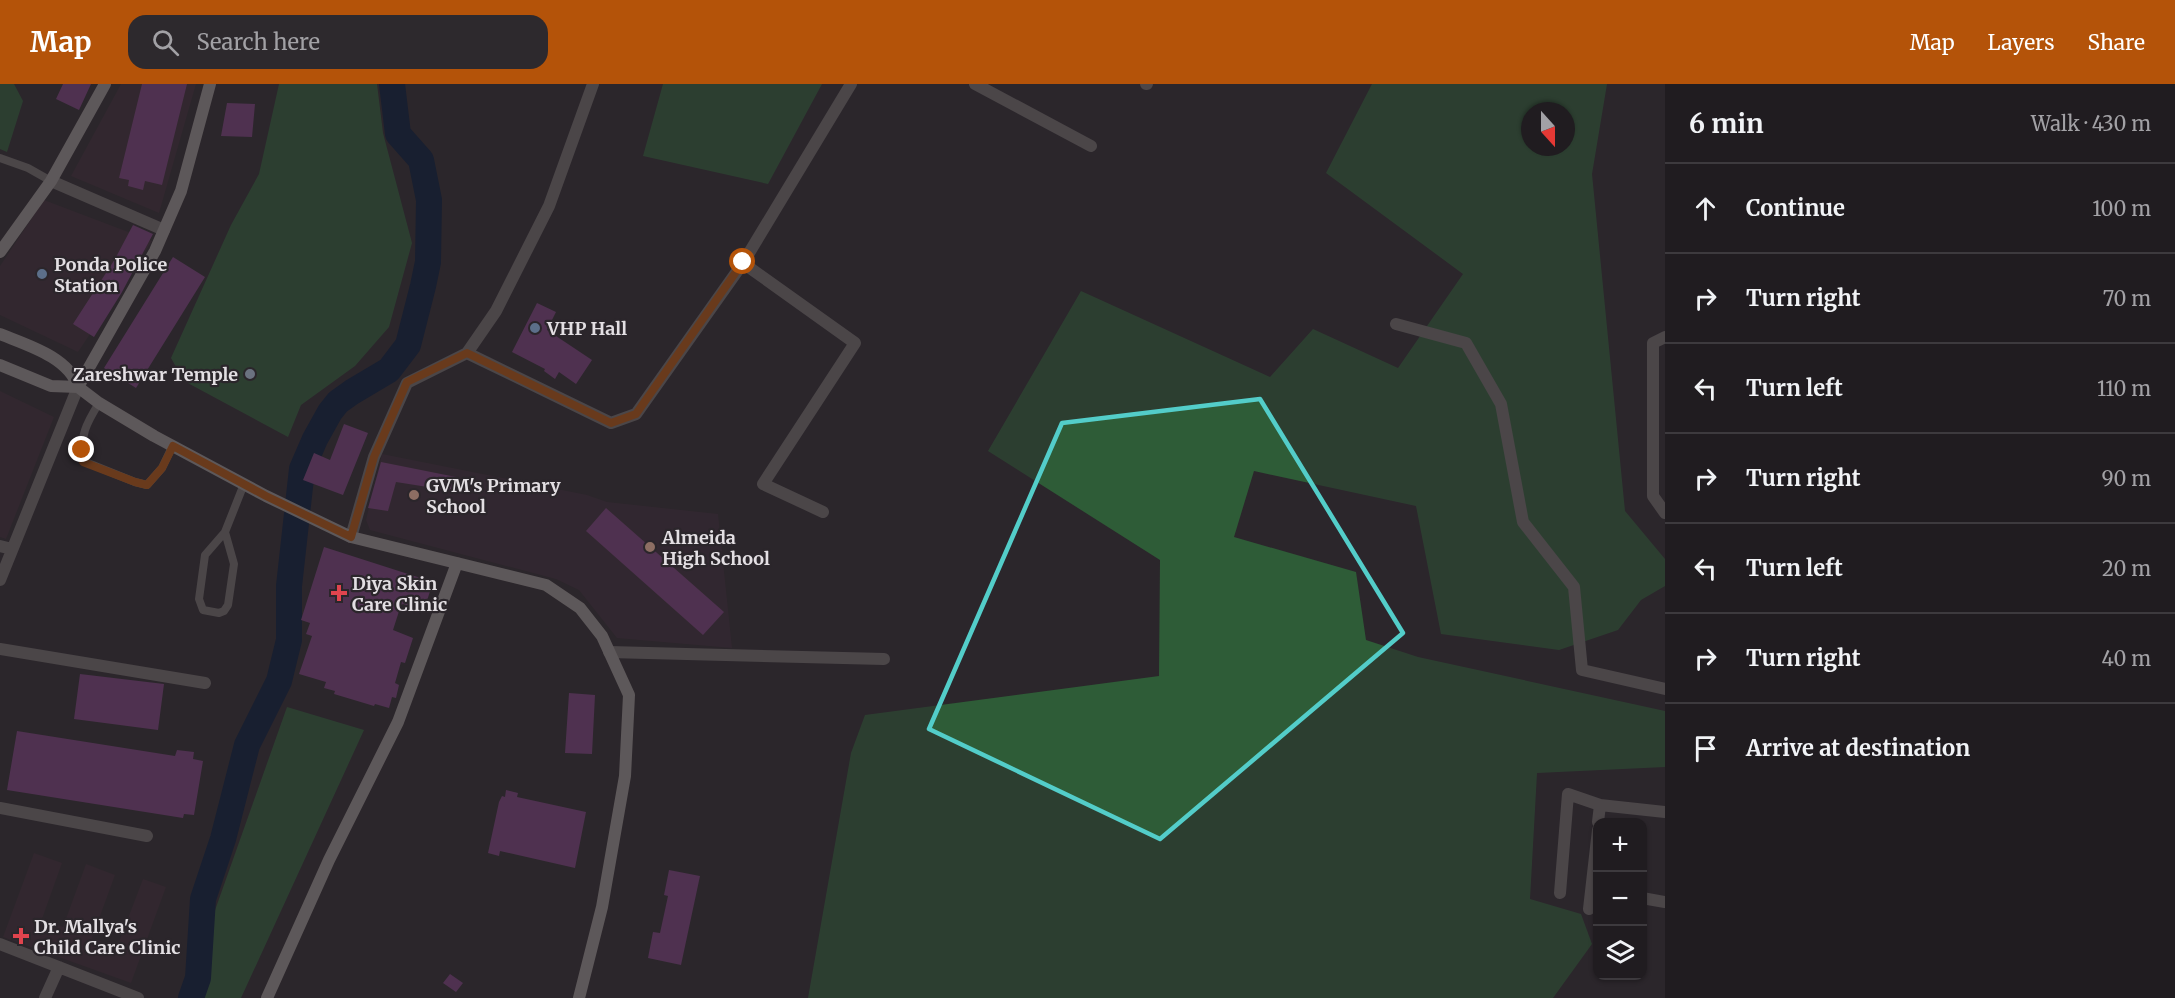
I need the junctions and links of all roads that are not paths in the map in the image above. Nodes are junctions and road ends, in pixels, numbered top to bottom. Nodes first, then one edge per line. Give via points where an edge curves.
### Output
1 (105, 84) edge
2 (210, 84) edge
3 (593, 84) edge
4 (851, 84) edge
5 (975, 84) edge
6 (1091, 146) dead end
7 (0, 158) edge
8 (51, 182) junction
9 (164, 230) junction
10 (0, 252) edge
11 (743, 262) junction
12 (1396, 324) dead end
13 (0, 334) edge
14 (1665, 337) edge
15 (467, 353) junction
16 (0, 365) edge
17 (78, 387) junction
18 (1659, 396) edge
19 (99, 403) junction
20 (173, 446) junction
21 (244, 484) junction
22 (823, 512) dead end
23 (1665, 513) edge
24 (225, 532) junction
25 (351, 537) junction
26 (6, 547) edge
27 (457, 563) junction
28 (0, 580) edge
29 (0, 649) edge
30 (609, 652) junction
31 (884, 659) dead end
32 (205, 683) dead end
33 (1665, 689) edge
34 (1600, 806) junction
35 (0, 808) edge
36 (1665, 812) edge
37 (1598, 818) edge
38 (147, 836) dead end
39 (1593, 892) edge
40 (1560, 893) dead end
41 (1647, 899) edge
42 (1665, 902) edge
43 (1589, 909) dead end
44 (0, 944) edge
45 (59, 967) junction
46 (45, 998) edge
47 (138, 998) edge
48 (267, 998) edge
49 (579, 998) edge

1 - 8 main road
2 - 9 main road via 181,191
3 - 15 street via 549,206 496,311
4 - 11 street
5 - 6 street
7 - 8 lane
8 - 9 street
8 - 10 main road
9 - 17 main road
11 - 15 street via 636,414 611,423
11 - 22 street via 855,343 763,484
12 - 33 street via 1466,343 1501,404 1523,522 1574,587 1582,670
13 - 17 main road via 50,357 75,376
14 - 18 street via 1653,343
15 - 25 street via 407,382 374,457
16 - 17 main road via 51,386
17 - 19 main road
17 - 26 street
18 - 23 street via 1653,496
19 - 20 main road
19 - 20 lane via 85,426 83,462 147,485 162,468
20 - 21 main road
21 - 24 lane
21 - 25 main road
24 - 24 lane via 234,564 228,605 219,613 203,610 199,599 206,555
25 - 27 main road
26 - 28 street
27 - 30 main road via 546,585 580,608
27 - 48 main road via 398,722 329,860
29 - 32 street
30 - 31 street
30 - 49 main road via 629,695 625,776 602,907
34 - 36 street
34 - 37 street
34 - 40 street via 1568,794
35 - 38 street
39 - 43 street
41 - 42 street
44 - 45 street
45 - 46 street
45 - 47 street

